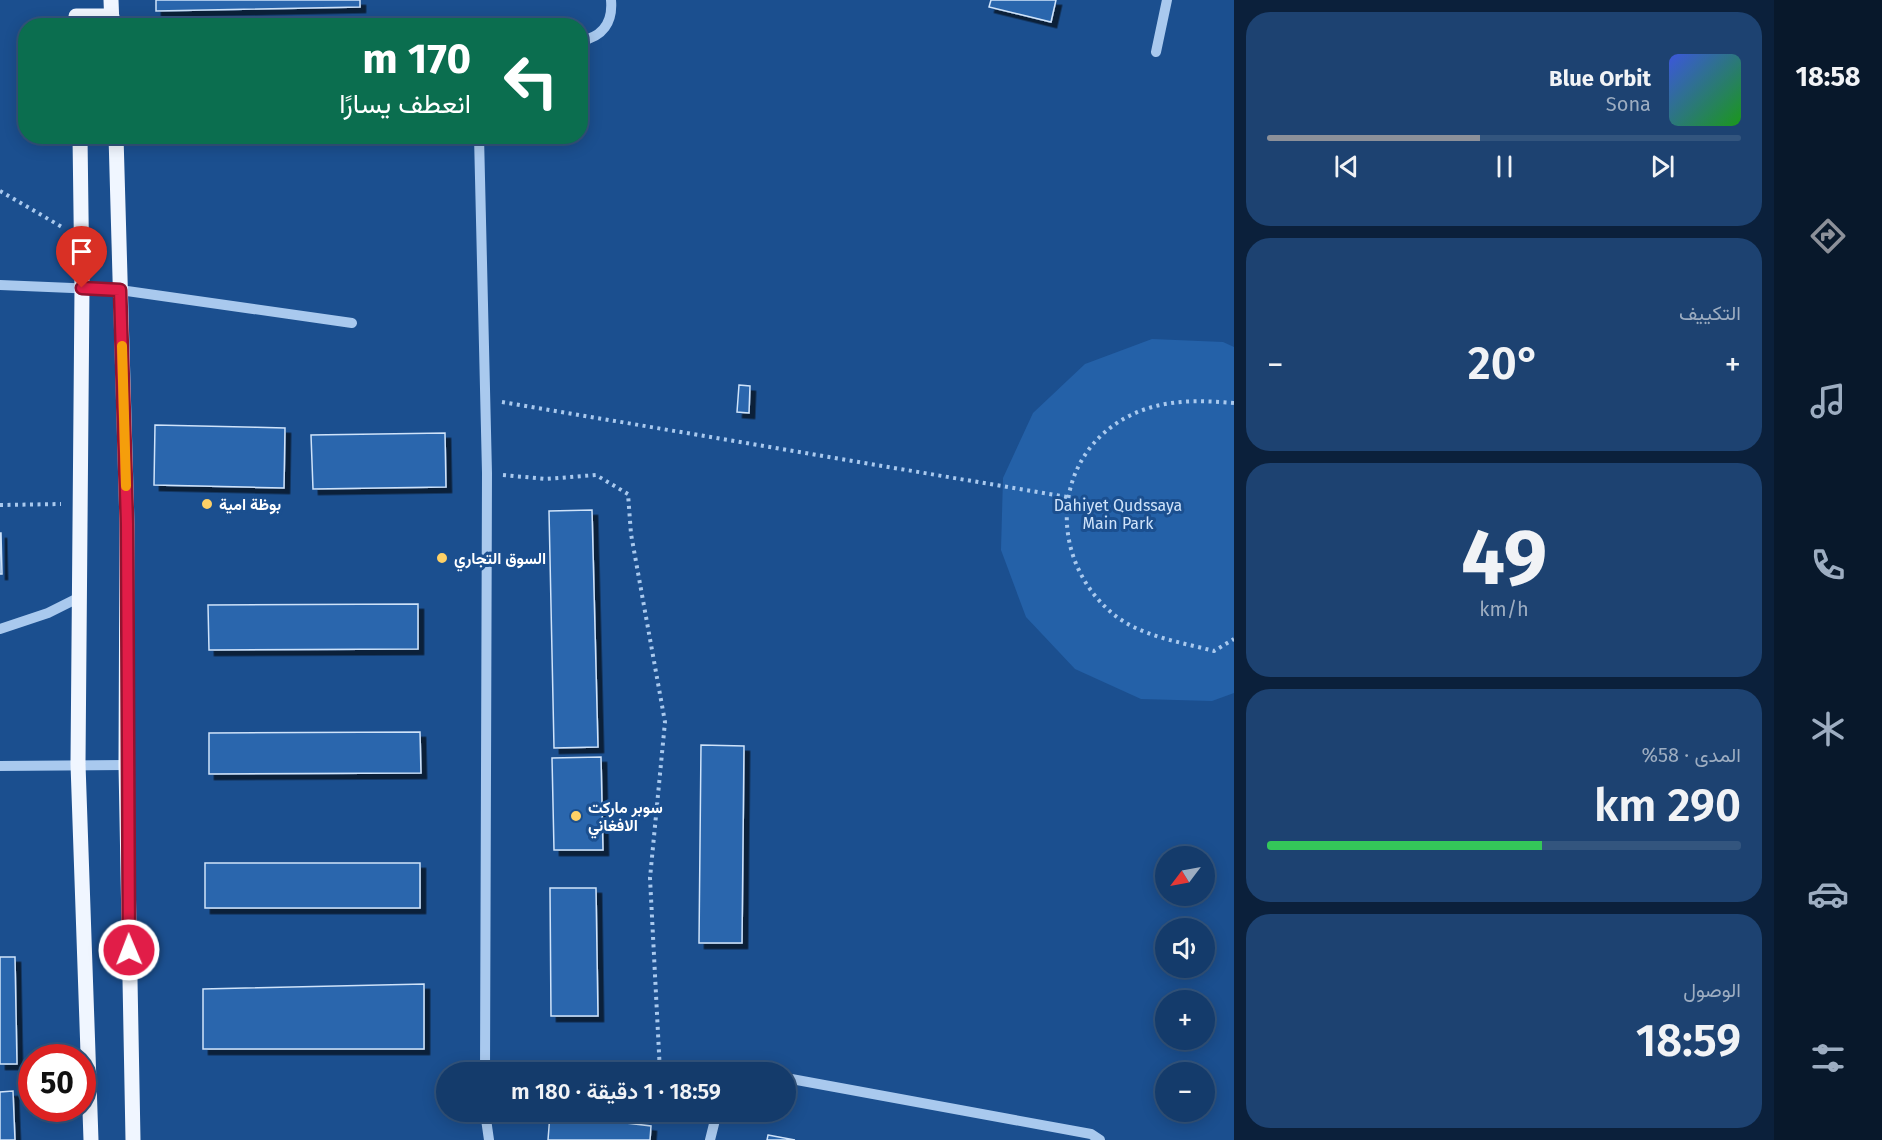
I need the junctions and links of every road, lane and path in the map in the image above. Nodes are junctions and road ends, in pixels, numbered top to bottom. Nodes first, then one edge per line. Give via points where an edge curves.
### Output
1 (111, 0) edge
2 (611, 0) edge
3 (1167, 0) edge
4 (76, 14) edge
5 (97, 18) edge
6 (112, 18) edge
7 (588, 40) edge
8 (1156, 52) dead end
9 (80, 144) edge
10 (116, 144) edge
11 (479, 144) edge
12 (0, 191) edge
13 (81, 238) junction
14 (0, 285) edge
15 (82, 288) junction
16 (120, 290) junction
17 (352, 323) dead end
18 (486, 399) junction
19 (1234, 403) edge
20 (487, 473) junction
21 (1067, 497) junction
22 (80, 503) junction
23 (0, 505) edge
24 (80, 597) junction
25 (0, 629) edge
26 (1234, 639) edge
27 (78, 764) junction
28 (126, 765) junction
29 (0, 766) edge
30 (485, 1062) edge
31 (659, 1062) edge
32 (796, 1080) edge
33 (486, 1122) edge
34 (714, 1122) edge
35 (91, 1140) edge
36 (133, 1140) edge
37 (489, 1140) edge
38 (710, 1140) edge
39 (1100, 1140) edge

1 - 6 main road
2 - 7 street via 607,25
3 - 8 street
4 - 5 main road
9 - 13 main road
10 - 16 main road
11 - 18 street
12 - 13 path
13 - 15 main road
14 - 15 street
15 - 16 street
15 - 22 main road
16 - 17 street
16 - 28 main road via 127,524
18 - 20 street
18 - 21 path
19 - 21 path via 1179,401 1154,405 1130,415 1090,449
20 - 30 street
20 - 31 path via 546,479 596,475 628,494 631,534 666,722 650,878
21 - 26 path via 1065,524 1079,575 1094,597 1114,615 1136,628 1214,651
22 - 23 path
22 - 24 main road
24 - 25 street
24 - 27 main road
27 - 28 street
27 - 29 street
27 - 35 main road
28 - 36 main road
32 - 39 street via 1091,1134
33 - 37 street
34 - 38 street

